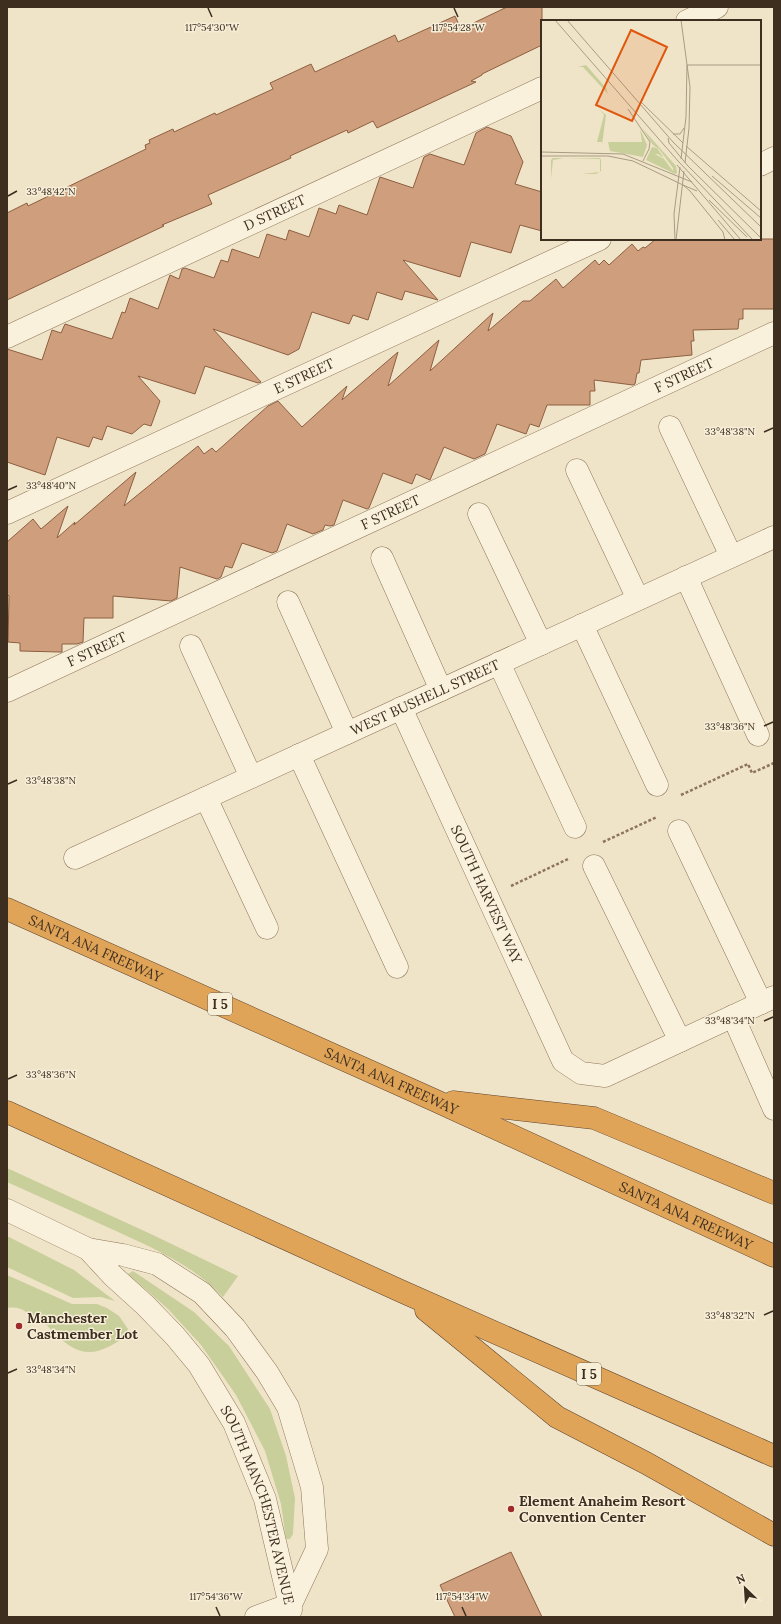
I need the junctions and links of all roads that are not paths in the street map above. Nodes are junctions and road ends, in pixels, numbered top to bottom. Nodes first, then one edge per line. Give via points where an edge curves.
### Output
1 (717, 7) edge
2 (689, 20) edge
3 (541, 88) edge
4 (774, 158) edge
5 (761, 164) edge
6 (598, 240) edge
7 (774, 332) edge
8 (7, 337) edge
9 (670, 427) dead end
10 (577, 470) dead end
11 (7, 513) edge
12 (479, 514) dead end
13 (774, 537) edge
14 (731, 556) junction
15 (382, 558) dead end
16 (686, 577) junction
17 (638, 599) junction
18 (288, 602) dead end
19 (582, 625) junction
20 (540, 644) junction
21 (191, 646) dead end
22 (499, 663) junction
23 (441, 690) junction
24 (7, 691) edge
25 (401, 708) junction
26 (347, 733) junction
27 (758, 735) dead end
28 (299, 755) junction
29 (251, 777) junction
30 (657, 785) dead end
31 (206, 798) junction
32 (575, 827) dead end
33 (679, 830) dead end
34 (75, 858) dead end
35 (594, 866) dead end
36 (7, 909) edge
37 (267, 928) dead end
38 (397, 967) dead end
39 (768, 1000) edge
40 (733, 1016) junction
41 (680, 1041) junction
42 (434, 1100) junction
43 (774, 1109) edge
44 (7, 1112) edge
45 (774, 1193) edge
46 (7, 1210) edge
47 (88, 1249) junction
48 (774, 1256) edge
49 (403, 1292) junction
50 (774, 1456) edge
51 (774, 1535) edge
52 (291, 1611) edge
53 (256, 1617) edge

1 - 2 street
3 - 8 street, D STREET
4 - 5 street
6 - 11 street, E STREET
7 - 24 street, F STREET
9 - 14 street
10 - 17 street
12 - 20 street
13 - 14 street, WEST BUSHELL STREET
14 - 16 street, WEST BUSHELL STREET
15 - 23 street
16 - 17 street, WEST BUSHELL STREET
16 - 27 street
17 - 19 street, WEST BUSHELL STREET
18 - 26 street
19 - 20 street, WEST BUSHELL STREET
19 - 30 street
20 - 22 street, WEST BUSHELL STREET
21 - 29 street
22 - 23 street, WEST BUSHELL STREET
22 - 32 street
23 - 25 street, WEST BUSHELL STREET
25 - 26 street, WEST BUSHELL STREET
25 - 41 street, SOUTH HARVEST WAY via 563,1061 581,1074 605,1076
26 - 28 street, WEST BUSHELL STREET
28 - 29 street, WEST BUSHELL STREET
28 - 38 street
29 - 31 street, WEST BUSHELL STREET
31 - 34 street, WEST BUSHELL STREET
31 - 37 street
33 - 39 street
35 - 41 street
36 - 42 highway, SANTA ANA FREEWAY / I 5
39 - 40 street
40 - 41 street
40 - 43 street
42 - 45 highway via 594,1118
42 - 48 highway, SANTA ANA FREEWAY / I 5
44 - 49 highway, I 5
46 - 47 street, SOUTH MANCHESTER AVENUE
47 - 52 street, SOUTH MANCHESTER AVENUE via 175,1336 199,1365 234,1423 265,1499
47 - 52 street, SOUTH MANCHESTER AVENUE via 157,1264 202,1293 239,1334 267,1372 288,1407 312,1487 317,1549
49 - 50 highway, I 5
49 - 51 highway via 557,1417 646,1463
52 - 53 street

